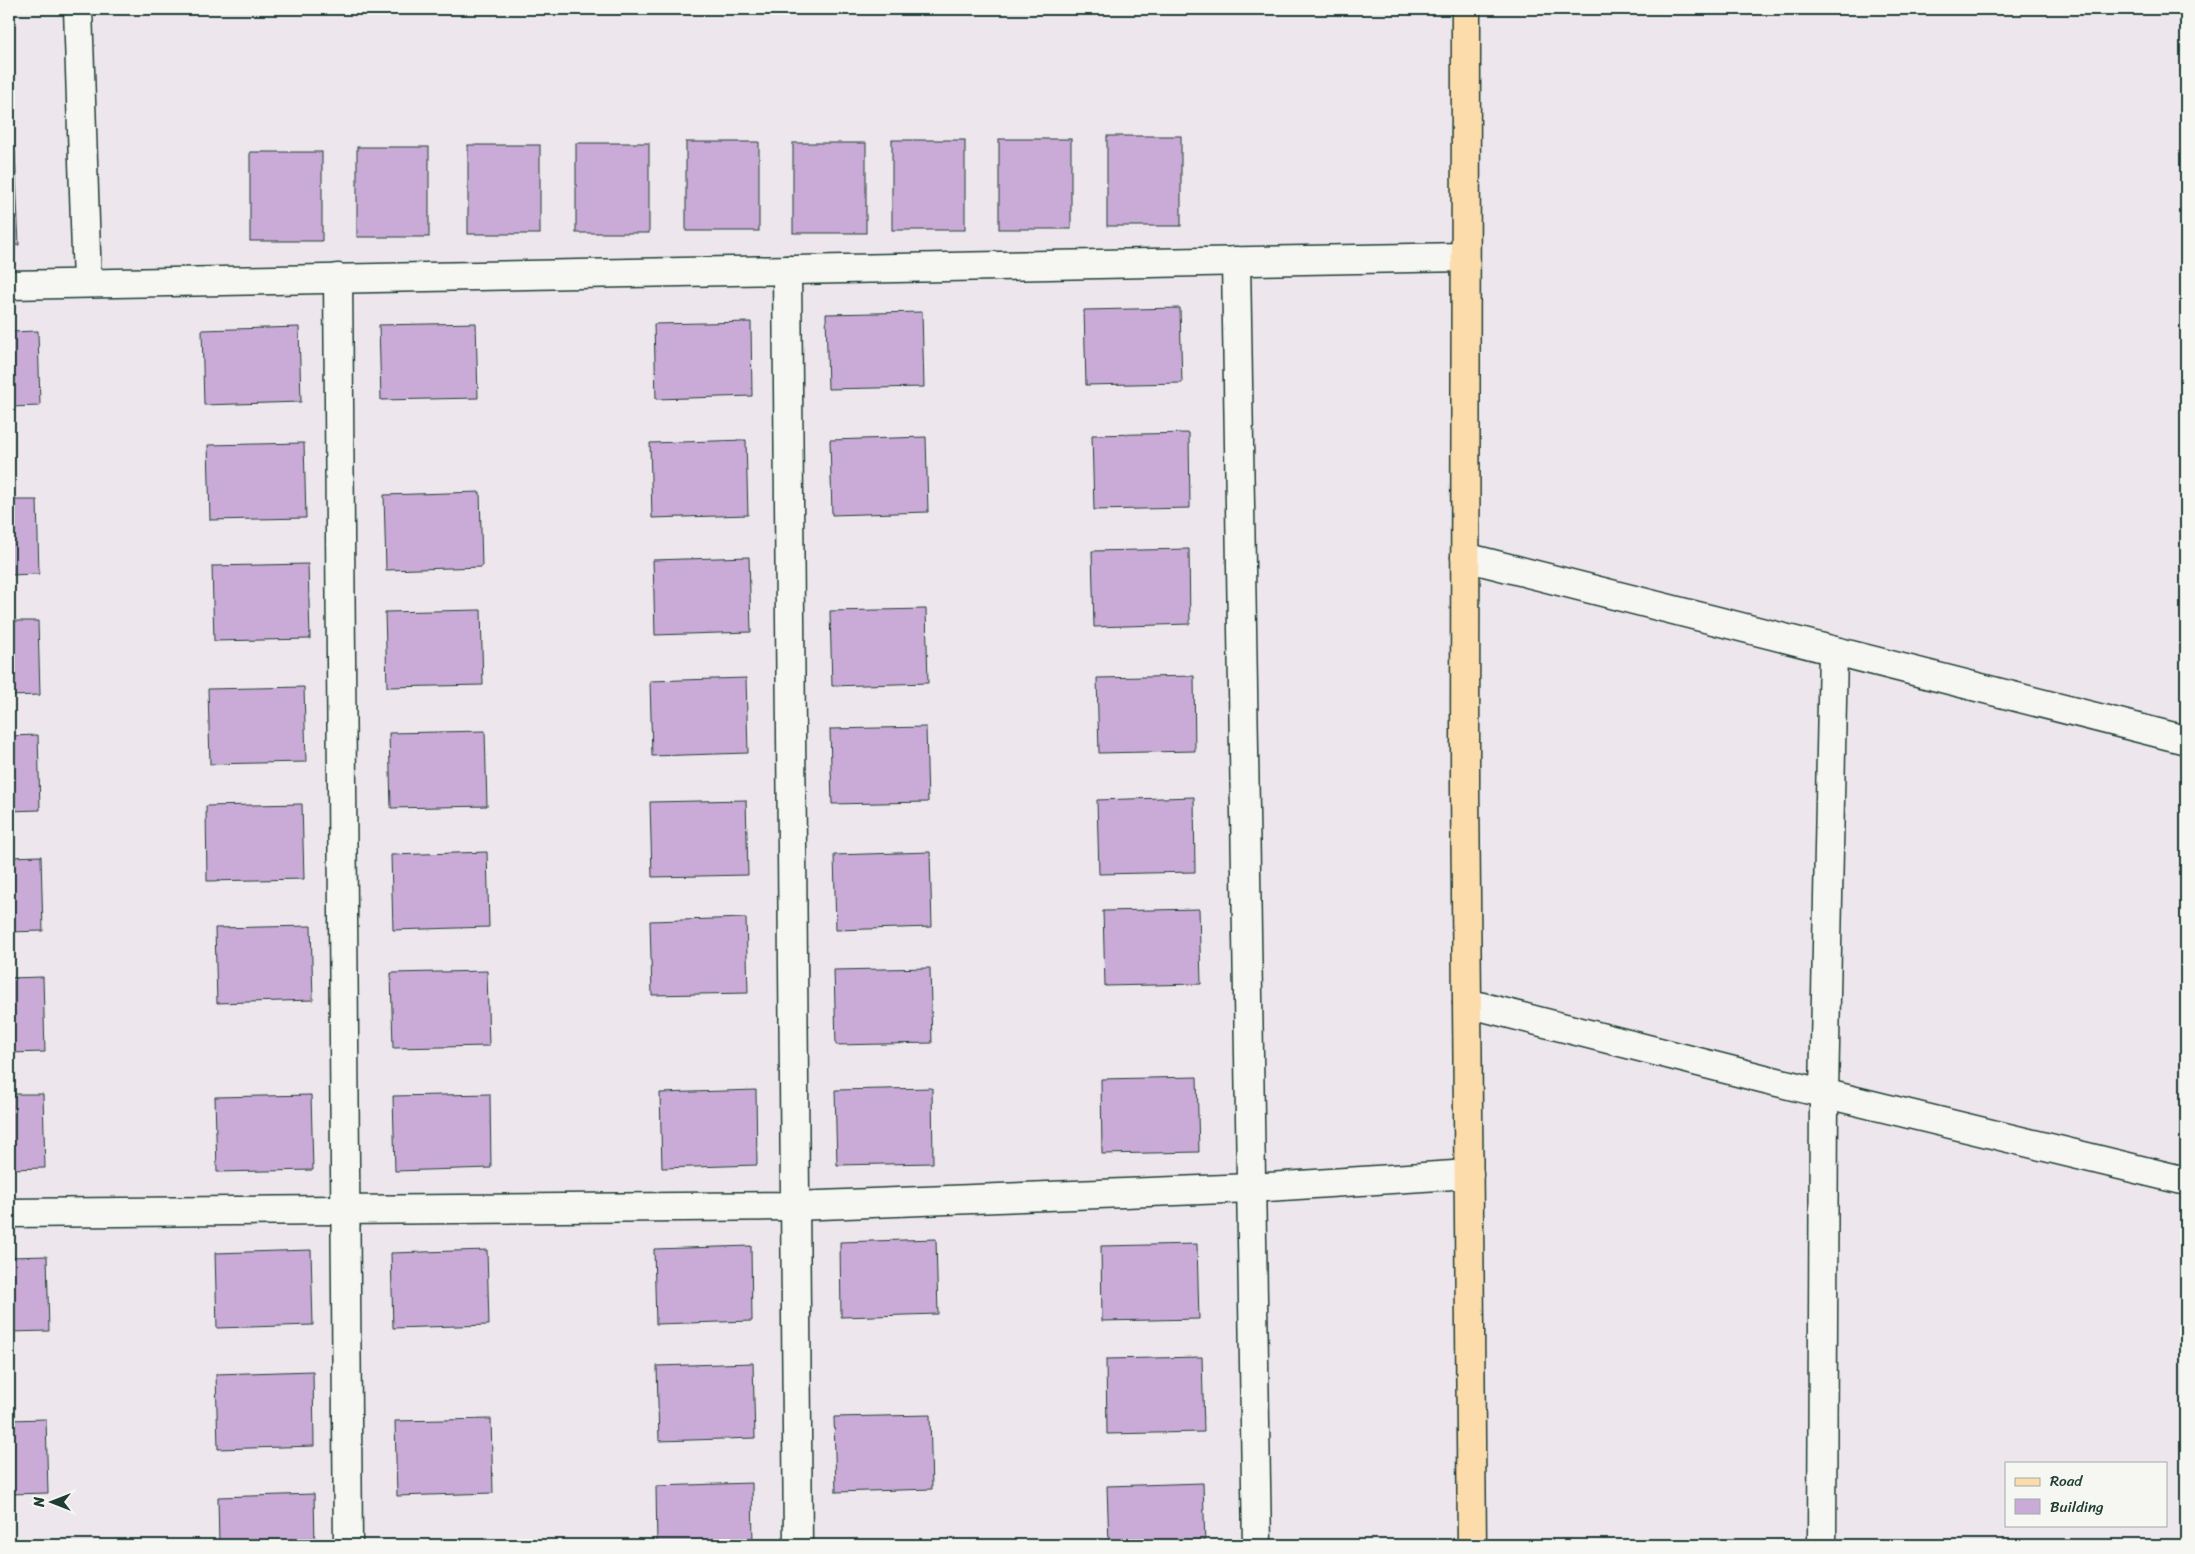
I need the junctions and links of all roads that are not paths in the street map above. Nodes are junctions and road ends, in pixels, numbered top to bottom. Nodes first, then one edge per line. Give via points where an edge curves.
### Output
1 (78, 9) edge
2 (1466, 9) edge
3 (1465, 257) junction
4 (1236, 261) junction
5 (787, 270) junction
6 (338, 278) junction
7 (87, 283) junction
8 (9, 285) edge
9 (1465, 557) junction
10 (1833, 652) junction
11 (2186, 740) edge
12 (1467, 1003) junction
13 (1824, 1094) junction
14 (1469, 1174) junction
15 (2186, 1181) edge
16 (1251, 1188) junction
17 (795, 1206) junction
18 (346, 1209) junction
19 (9, 1213) edge
20 (348, 1545) edge
21 (798, 1545) edge
22 (1257, 1545) edge
23 (1472, 1545) edge
24 (1822, 1545) edge

1 - 7 street
2 - 3 main road
3 - 4 street
3 - 9 main road
4 - 5 street
4 - 16 street
5 - 6 street
5 - 17 street
6 - 7 street
6 - 18 street
7 - 8 street
9 - 10 street
9 - 12 main road
10 - 11 street
10 - 13 street
12 - 13 street
12 - 14 main road
13 - 15 street
13 - 24 street
14 - 16 street
14 - 23 main road
16 - 17 street
16 - 22 street
17 - 18 street
17 - 21 street
18 - 19 street
18 - 20 street

